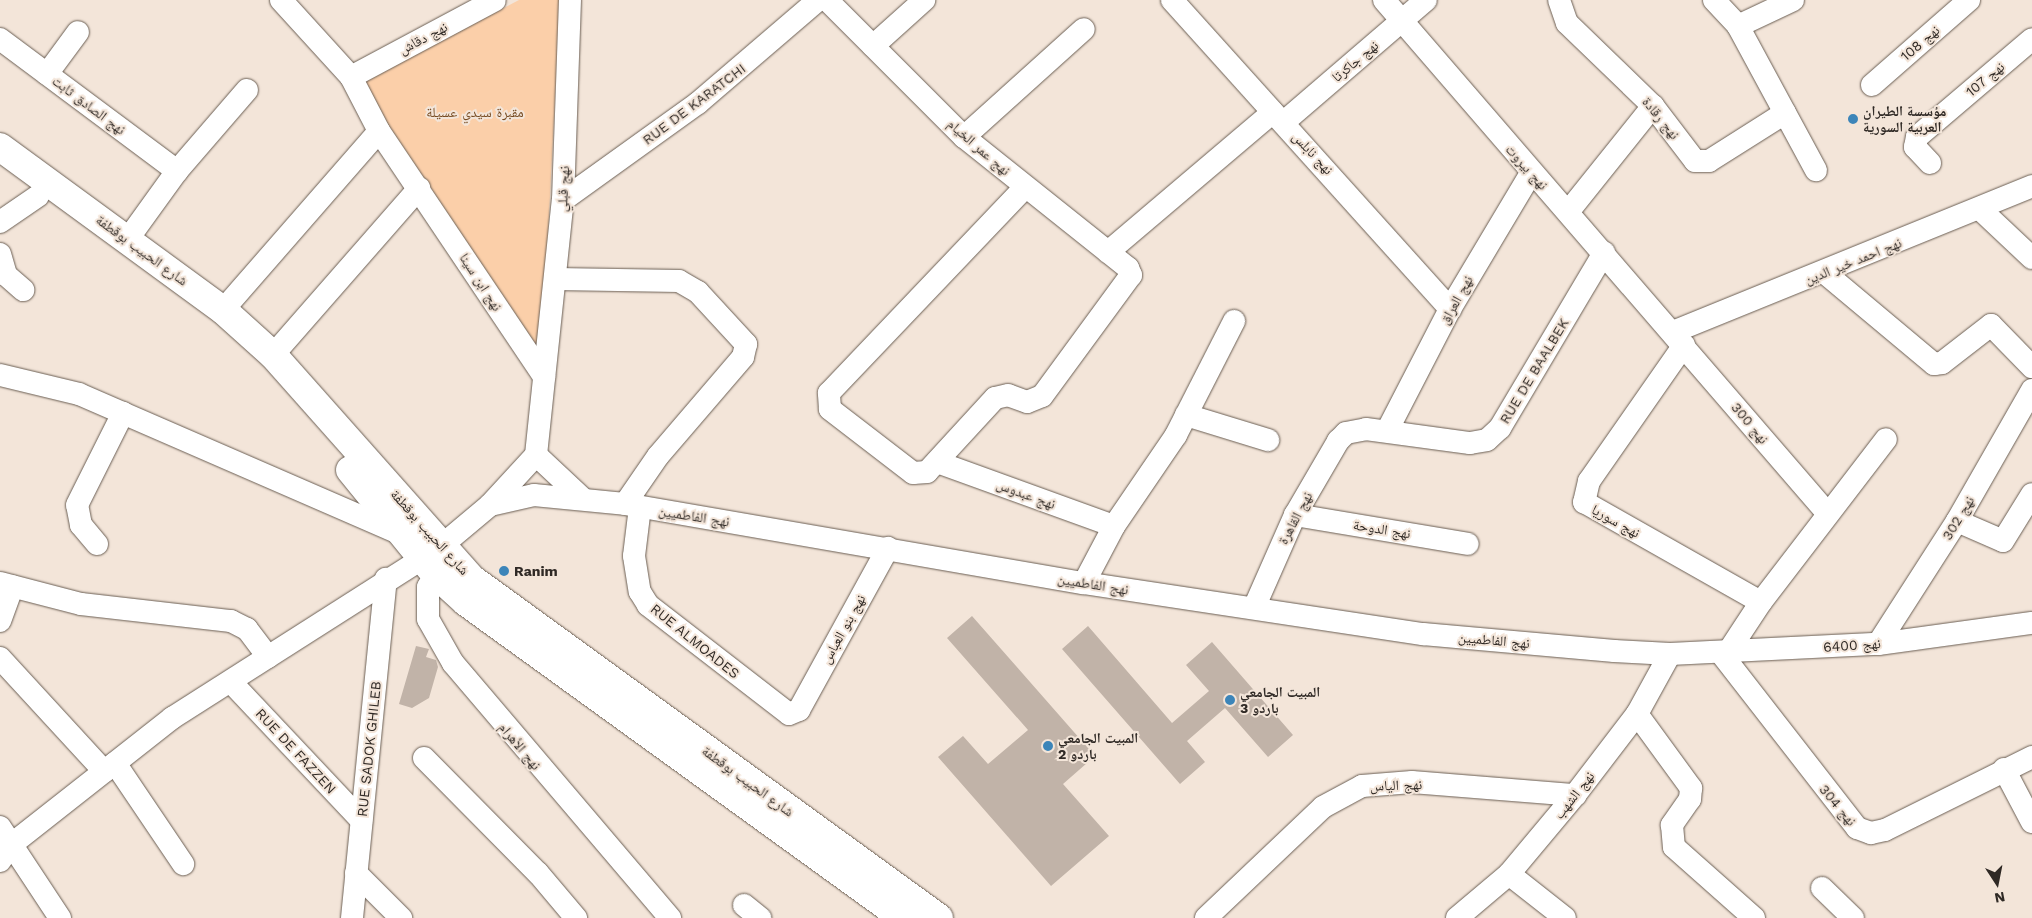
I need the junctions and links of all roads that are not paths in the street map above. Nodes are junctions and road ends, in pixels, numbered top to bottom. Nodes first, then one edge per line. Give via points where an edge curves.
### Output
1 (281, 0) edge
2 (495, 0) edge
3 (570, 0) edge
4 (818, 0) edge
5 (827, 0) edge
6 (924, 0) edge
7 (1172, 0) edge
8 (1384, 0) edge
9 (1426, 0) edge
10 (1559, 0) edge
11 (1714, 0) edge
12 (1793, 0) edge
13 (1969, 0) edge
14 (1402, 21) junction
15 (1738, 26) junction
16 (1084, 29) dead end
17 (78, 32) dead end
18 (0, 39) edge
19 (2032, 39) edge
20 (874, 46) junction
21 (47, 74) junction
22 (351, 77) junction
23 (1872, 85) dead end
24 (247, 90) dead end
25 (1652, 106) junction
26 (1786, 113) junction
27 (1279, 117) junction
28 (379, 131) junction
29 (964, 137) junction
30 (0, 147) edge
31 (1930, 163) dead end
32 (0, 169) edge
33 (1816, 170) dead end
34 (177, 171) junction
35 (1531, 173) junction
36 (2032, 186) edge
37 (1025, 187) junction
38 (419, 188) junction
39 (38, 196) junction
40 (563, 200) junction
41 (1981, 210) junction
42 (1568, 212) junction
43 (0, 222) edge
44 (128, 239) junction
45 (1108, 252) junction
46 (1604, 253) junction
47 (0, 254) edge
48 (2032, 258) edge
49 (1825, 273) junction
50 (556, 279) junction
51 (23, 290) dead end
52 (1450, 309) junction
53 (223, 310) junction
54 (1234, 321) dead end
55 (1679, 339) junction
56 (273, 355) junction
57 (2032, 367) edge
58 (0, 375) edge
59 (544, 377) junction
60 (2032, 390) edge
61 (123, 413) junction
62 (1186, 415) junction
63 (1387, 431) junction
64 (1346, 433) joint
65 (1886, 439) dead end
66 (1268, 440) dead end
67 (536, 454) junction
68 (937, 462) junction
69 (2032, 494) edge
70 (582, 498) junction
71 (490, 504) junction
72 (632, 506) junction
73 (1828, 514) junction
74 (1295, 515) junction
75 (1957, 521) junction
76 (1114, 526) junction
77 (401, 534) junction
78 (97, 544) dead end
79 (1468, 544) dead end
80 (888, 548) junction
81 (436, 558) junction
82 (386, 579) junction
83 (1084, 583) junction
84 (6, 584) edge
85 (1761, 602) junction
86 (1254, 608) junction
87 (0, 621) edge
88 (2032, 623) edge
89 (1878, 644) junction
90 (1724, 652) junction
91 (1670, 654) junction
92 (268, 657) junction
93 (0, 658) edge
94 (231, 682) junction
95 (799, 710) joint
96 (1637, 714) junction
97 (2032, 757) edge
98 (424, 758) dead end
99 (109, 767) junction
100 (2004, 769) junction
101 (1575, 795) junction
102 (361, 820) junction
103 (2032, 822) edge
104 (4, 844) edge
105 (183, 864) dead end
106 (356, 873) junction
107 (1509, 874) junction
108 (1822, 888) dead end
109 (60, 918) edge
110 (352, 918) edge
111 (401, 918) edge
112 (576, 918) edge
113 (670, 918) edge
114 (903, 918) edge
115 (939, 918) edge
116 (1206, 918) edge
117 (1457, 918) edge
118 (1564, 918) edge
119 (1754, 918) edge
120 (1853, 918) edge

1 - 22 street, نهج ابن سينا
2 - 22 street, نهج دقاش
3 - 40 street, نهج قبلي
4 - 40 street, RUE DE KARATCHI via 698,103
5 - 20 street, نهج عمر الخيام
6 - 20 street
7 - 27 street, نهج نابلس
8 - 14 street, نهج بيروت
9 - 14 street, نهج جاكرتا
10 - 25 street, نهج رقادة via 1566,23
11 - 15 street
12 - 15 street
13 - 23 street, نهج 108
14 - 27 street, نهج جاكرتا
14 - 35 street, نهج بيروت
15 - 26 street
16 - 29 street
17 - 21 street
18 - 21 street, نهج الصادق ثابت
19 - 31 street, نهج 107 via 1917,137 1915,147
20 - 29 street, نهج عمر الخيام
21 - 34 street, نهج الصادق ثابت
22 - 28 street, نهج ابن سينا
24 - 34 street
25 - 26 street, نهج رقادة via 1695,161 1702,162
25 - 42 street
26 - 33 street
27 - 45 street, نهج جاكرتا
27 - 52 street, نهج نابلس
28 - 38 street, نهج ابن سينا
28 - 53 street
29 - 37 street, نهج عمر الخيام
30 - 44 main road, شارع الحبيب بوقطفة
32 - 39 main road, شارع الحبيب بوقطفة
34 - 44 street
35 - 42 street, نهج بيروت
35 - 52 street, نهج العراق
36 - 41 street, نهج احمد خير الدين
37 - 45 street, نهج عمر الخيام
37 - 68 street via 829,393 830,409 907,470 923,474
38 - 56 street
38 - 59 street, نهج ابن سينا
39 - 43 street
39 - 77 main road, شارع الحبيب بوقطفة via 127,258 250,356
40 - 50 street, نهج قبلي
41 - 48 street
41 - 49 street, نهج احمد خير الدين
42 - 46 street, نهج بيروت
44 - 53 main road, شارع الحبيب بوقطفة
45 - 68 street, نهج عمر الخيام via 1130,271 1127,284 1042,396 1026,402 1008,395 995,398
46 - 55 street, نهج بيروت
46 - 63 street, RUE DE BAALBEK via 1492,436 1470,443
47 - 51 street via 6,275
49 - 55 street, نهج احمد خير الدين
49 - 57 street via 1934,364 1942,363 1991,325
50 - 59 street, نهج قبلي
50 - 72 street via 679,281 698,292 746,344 743,357 658,456
52 - 63 street, نهج العراق
53 - 56 main road, شارع الحبيب بوقطفة
54 - 62 street
55 - 73 street, نهج 300
55 - 85 street, نهج سوريا via 1589,481 1584,502
56 - 81 main road, شارع الحبيب بوقطفة
58 - 61 street via 79,394
59 - 67 street
60 - 75 street, نهج 302
61 - 77 street
61 - 78 street via 77,505 82,525
62 - 66 street
62 - 76 street via 1142,488
63 - 64 street, RUE DE BAALBEK
64 - 74 street, نهج القاهرة
65 - 73 street
67 - 70 street
67 - 71 street
68 - 76 street, نهج عبدوس
69 - 75 street via 2003,541
70 - 71 street, نهج الفاطميين via 534,495
70 - 72 street, نهج الفاطميين
71 - 81 street
72 - 80 street, نهج الفاطميين
72 - 95 street, RUE ALMOADES via 634,556 640,592 648,604 785,713
73 - 85 street
74 - 79 street, نهج الدوحة
74 - 86 street, نهج القاهرة
75 - 89 street, نهج 302
76 - 83 street
77 - 81 main road, شارع الحبيب بوقطفة
80 - 83 street, نهج الفاطميين
80 - 95 street, نهج بنو العباس
81 - 82 street
81 - 113 street, نهج الأهرام via 428,587 428,619 453,663
81 - 114 main road, شارع الحبيب بوقطفة via 466,602
81 - 115 main road, شارع الحبيب بوقطفة via 472,579
82 - 92 street
82 - 102 street, RUE SADOK GHILEB
83 - 86 street, نهج الفاطميين
84 - 87 street
84 - 92 street via 81,604 231,621 247,629
85 - 90 street
86 - 91 street, نهج الفاطميين via 1423,634
88 - 89 street, نهج 6400
89 - 90 street, نهج 6400
90 - 91 street, نهج 6400
90 - 100 street, نهج 304 via 1857,828 1871,833 1885,830
91 - 96 street, نهج الشهب
92 - 94 street
93 - 99 street
94 - 99 street
94 - 102 street, RUE DE FAZZEN
96 - 101 street, نهج الشهب
96 - 119 street via 1691,788 1690,799 1672,825 1674,846
97 - 100 street, نهج 304
98 - 112 street via 538,873
99 - 104 street
99 - 105 street
100 - 103 street
101 - 107 street, نهج الشهب
101 - 116 street, نهج الياس via 1412,782 1362,786 1322,807
102 - 106 street, RUE SADOK GHILEB
104 - 109 street
106 - 110 street, RUE SADOK GHILEB
106 - 111 street
107 - 117 street, نهج الشهب
107 - 118 street
108 - 120 street

